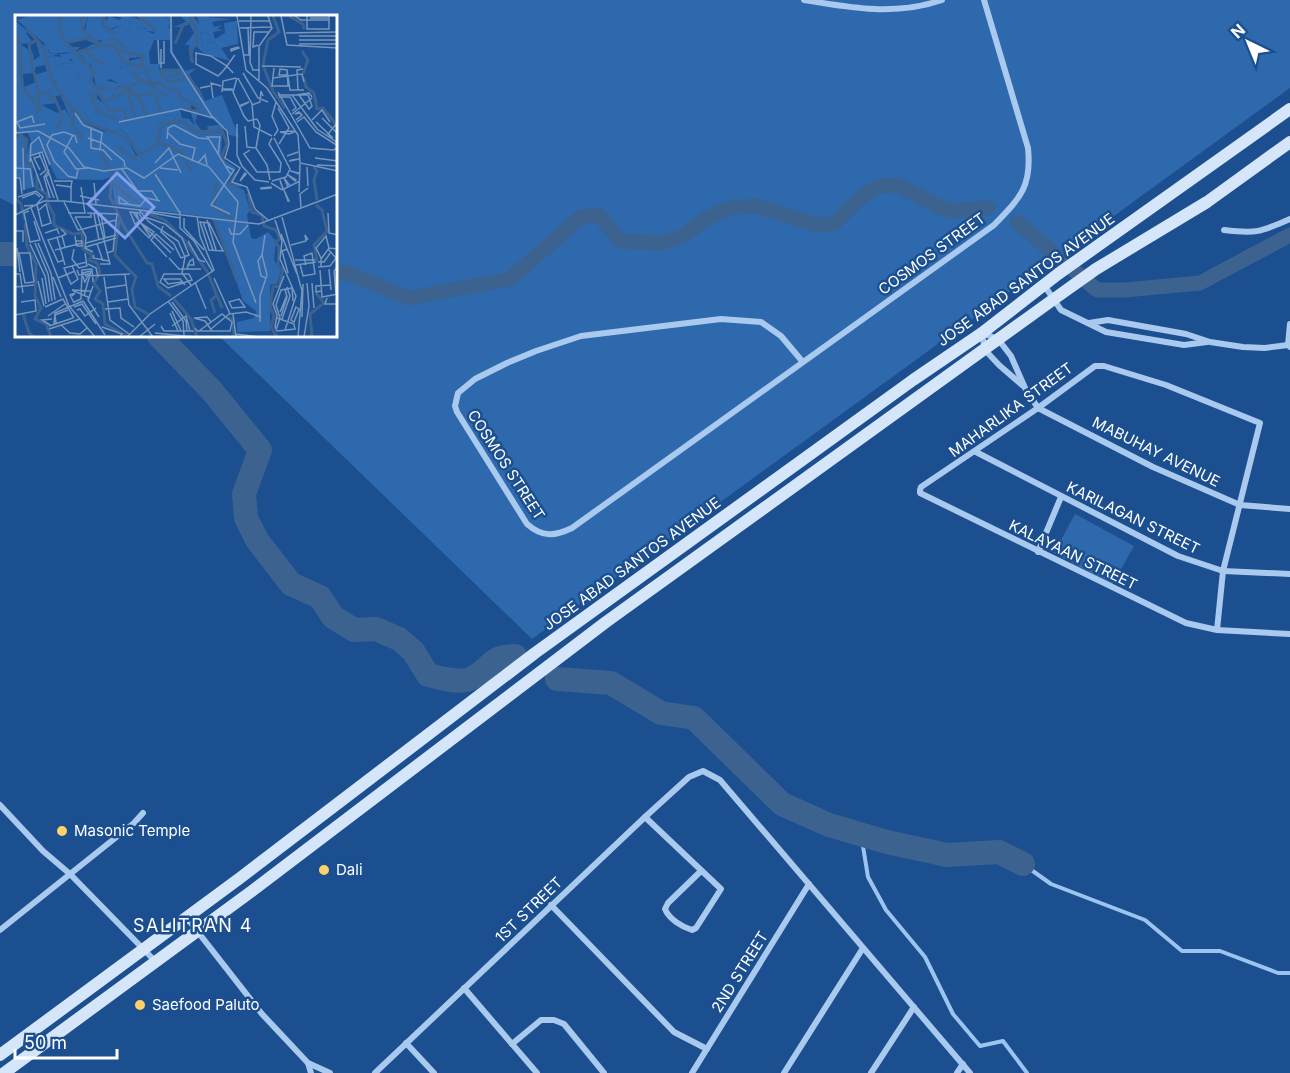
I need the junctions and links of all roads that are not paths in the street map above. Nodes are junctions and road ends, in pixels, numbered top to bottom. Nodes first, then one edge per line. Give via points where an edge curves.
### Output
1 (804, 0) edge
2 (942, 0) edge
3 (984, 0) edge
4 (1290, 109) edge
5 (1290, 142) edge
6 (1290, 219) edge
7 (1224, 230) dead end
8 (1044, 285) junction
9 (1054, 299) junction
10 (1089, 323) junction
11 (1290, 324) edge
12 (982, 333) junction
13 (998, 339) junction
14 (1210, 342) junction
15 (1289, 346) edge
16 (985, 350) junction
17 (802, 361) junction
18 (1025, 388) junction
19 (1038, 408) junction
20 (976, 452) junction
21 (920, 493) joint
22 (1060, 496) junction
23 (1240, 505) junction
24 (1290, 509) edge
25 (1038, 552) junction
26 (1223, 571) junction
27 (1290, 574) edge
28 (1217, 630) junction
29 (1290, 634) edge
30 (0, 805) edge
31 (143, 813) dead end
32 (645, 816) junction
33 (701, 871) junction
34 (70, 874) junction
35 (809, 884) junction
36 (550, 905) junction
37 (187, 918) junction
38 (0, 930) edge
39 (198, 932) junction
40 (863, 948) junction
41 (145, 949) junction
42 (156, 962) junction
43 (464, 988) junction
44 (86, 992) junction
45 (96, 1006) junction
46 (914, 1007) junction
47 (406, 1043) junction
48 (512, 1044) junction
49 (707, 1049) junction
50 (0, 1055) edge
51 (308, 1063) junction
52 (963, 1064) junction
53 (4, 1073) edge
54 (312, 1073) edge
55 (330, 1073) edge
56 (375, 1073) edge
57 (434, 1073) edge
58 (537, 1073) edge
59 (604, 1073) edge
60 (692, 1073) edge
61 (784, 1073) edge
62 (871, 1073) edge
63 (957, 1073) edge
64 (970, 1073) edge

1 - 2 street via 856,9 894,10
3 - 17 street, COSMOS STREET via 1028,148 1030,169 1025,186 1014,205 994,225
4 - 8 main road, JOSE ABAD SANTOS AVENUE
5 - 9 main road via 1207,202
6 - 7 street via 1263,231
8 - 9 street
8 - 12 main road, JOSE ABAD SANTOS AVENUE
9 - 10 street via 1061,310
9 - 13 main road
10 - 14 street via 1108,321
10 - 14 street via 1106,332 1184,345
11 - 15 street
12 - 13 street
12 - 16 street
12 - 37 main road, JOSE ABAD SANTOS AVENUE via 509,672
13 - 16 main road
13 - 18 street, MABUHAY AVENUE
14 - 15 street via 1265,348
16 - 18 street, MABUHAY AVENUE
16 - 39 main road via 555,660
17 - 17 street, COSMOS STREET via 572,528 551,535 535,531 527,524 455,406 458,393 476,379 536,351 581,336 721,320 761,322 781,336
18 - 19 street, MABUHAY AVENUE
19 - 20 street, MAHARLIKA STREET
19 - 23 street, MABUHAY AVENUE via 1153,467
19 - 23 street, MAHARLIKA STREET via 1087,370 1104,366 1166,385 1260,423
20 - 21 street, MAHARLIKA STREET via 921,487
20 - 22 street, KARILAGAN STREET
21 - 25 street, KALAYAAN STREET
22 - 25 street
22 - 26 street, KARILAGAN STREET via 1178,556
23 - 24 street, MABUHAY AVENUE
23 - 26 street
25 - 28 street, KALAYAAN STREET via 1186,623
26 - 27 street, KARILAGAN STREET
26 - 28 street
28 - 29 street, KALAYAAN STREET
30 - 34 street
31 - 34 street
32 - 33 street
32 - 35 street, 1ST STREET via 689,777 704,771 720,780
32 - 36 street, 1ST STREET
33 - 33 street via 721,889 692,930 665,909
34 - 38 street
34 - 41 street
35 - 40 street
35 - 49 street, 2ND STREET
36 - 43 street, 1ST STREET
36 - 49 street via 674,1032
37 - 39 street
37 - 41 main road, JOSE ABAD SANTOS AVENUE
39 - 42 main road
39 - 51 street via 262,1014
40 - 46 street
40 - 61 street
41 - 42 street
41 - 44 main road, JOSE ABAD SANTOS AVENUE
42 - 45 main road
43 - 47 street, 1ST STREET
43 - 48 street
44 - 45 main road
44 - 50 main road, JOSE ABAD SANTOS AVENUE
45 - 53 main road
46 - 52 street
46 - 62 street
47 - 56 street, 1ST STREET
47 - 57 street
48 - 58 street
48 - 59 street via 541,1020 554,1020 564,1024
49 - 60 street, 2ND STREET
51 - 54 street
51 - 55 street
52 - 63 street
52 - 64 street

